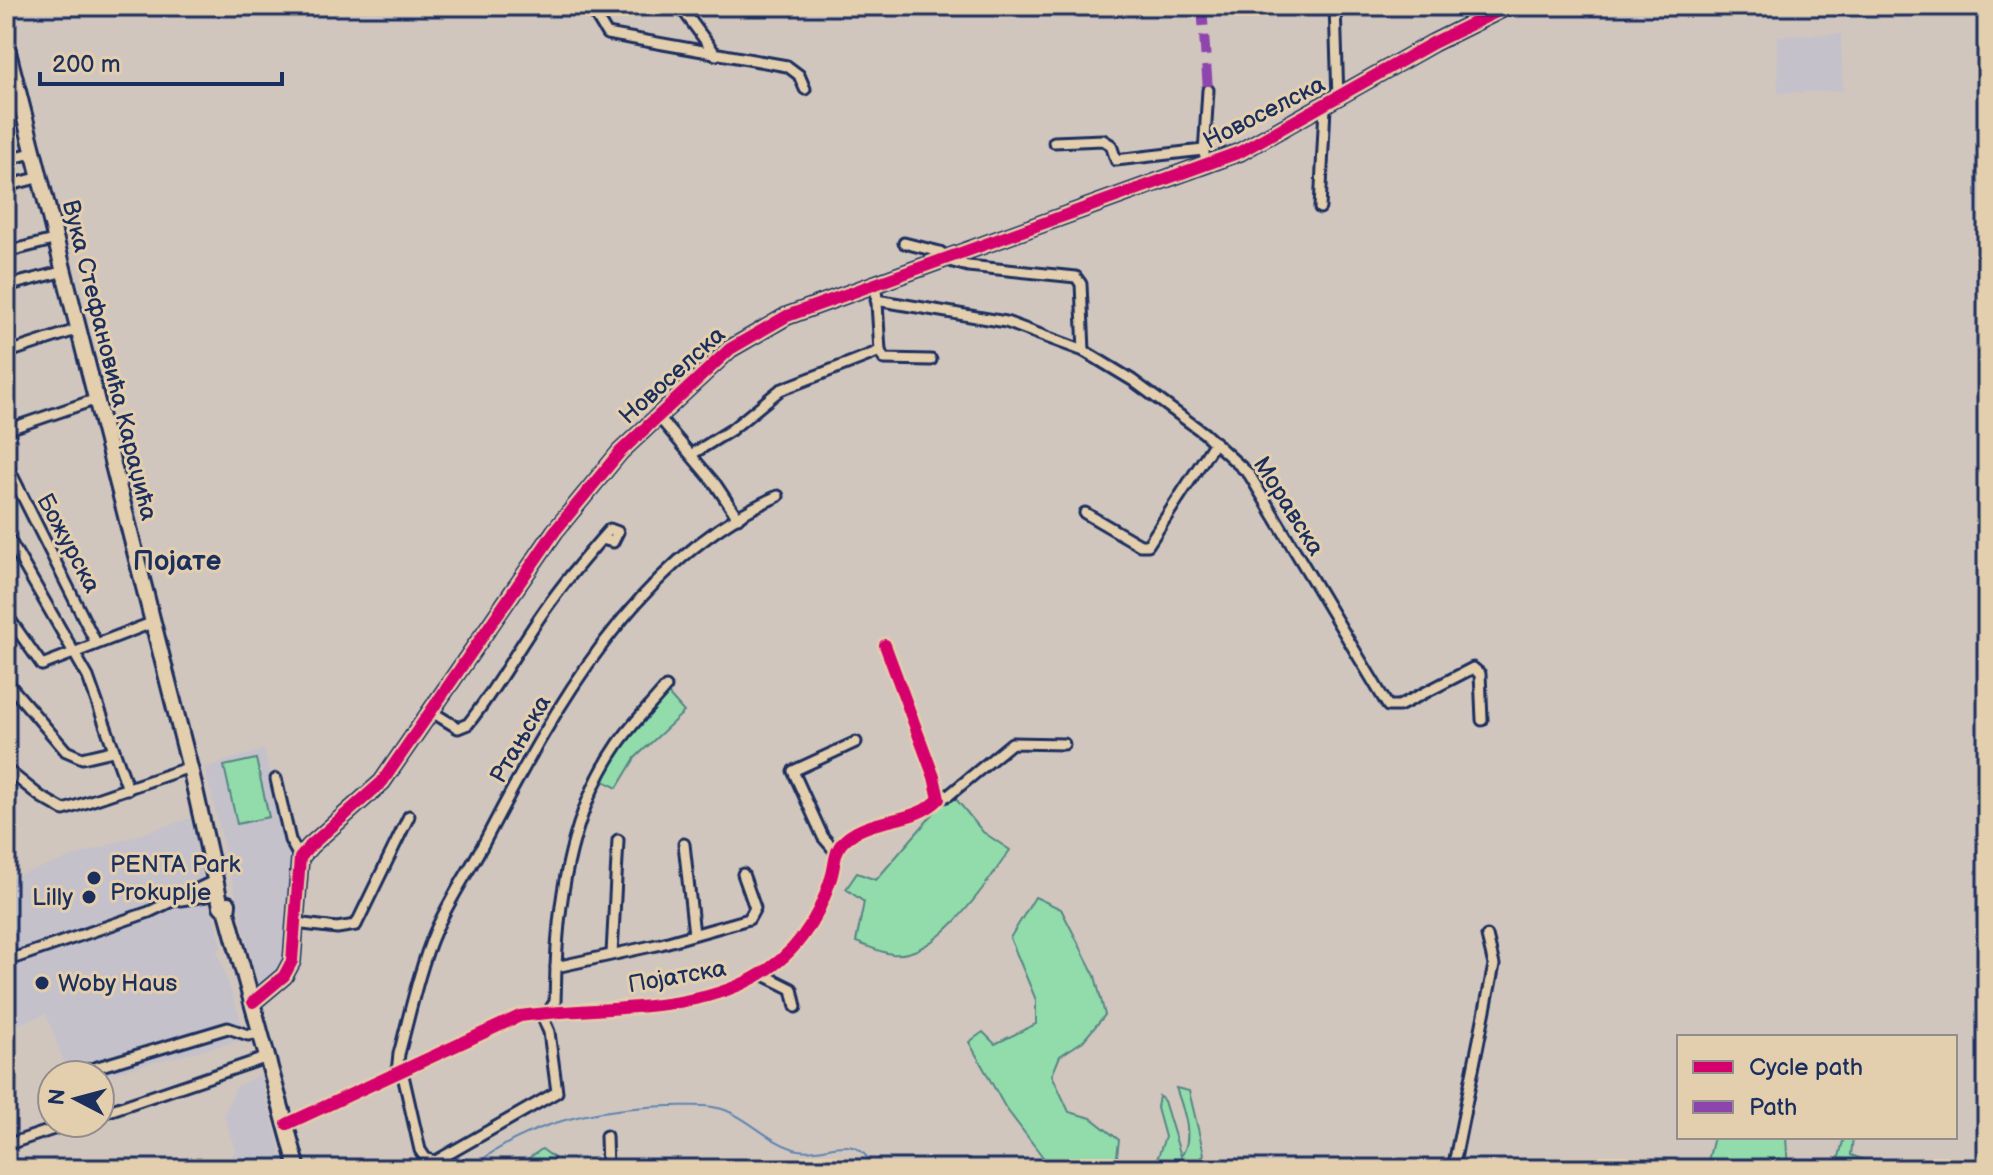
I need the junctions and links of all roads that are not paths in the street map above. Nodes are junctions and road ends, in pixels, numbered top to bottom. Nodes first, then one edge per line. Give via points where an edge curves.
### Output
1 (590, 6) edge
2 (680, 6) edge
3 (1335, 6) edge
4 (1508, 6) edge
5 (6, 44) edge
6 (716, 55) junction
7 (805, 89) dead end
8 (1208, 90) dead end
9 (1332, 103) junction
10 (1054, 142) dead end
11 (1203, 150) junction
12 (35, 152) junction
13 (6, 160) edge
14 (1205, 166) junction
15 (41, 177) junction
16 (6, 186) edge
17 (1320, 208) dead end
18 (57, 239) junction
19 (904, 243) dead end
20 (6, 252) edge
21 (948, 259) junction
22 (65, 271) junction
23 (6, 286) edge
24 (876, 293) junction
25 (79, 329) junction
26 (880, 351) junction
27 (1084, 351) junction
28 (6, 353) edge
29 (931, 360) dead end
30 (97, 399) junction
31 (658, 416) junction
32 (6, 430) edge
33 (1215, 442) junction
34 (692, 454) junction
35 (6, 463) edge
36 (778, 496) dead end
37 (1085, 513) dead end
38 (738, 518) junction
39 (6, 534) edge
40 (602, 539) dead end
41 (6, 614) edge
42 (154, 622) junction
43 (95, 641) junction
44 (885, 645) dead end
45 (74, 650) junction
46 (6, 681) edge
47 (666, 687) dead end
48 (432, 712) junction
49 (1482, 720) dead end
50 (856, 742) dead end
51 (1064, 744) dead end
52 (112, 751) junction
53 (190, 767) junction
54 (8, 773) edge
55 (276, 779) dead end
56 (128, 789) junction
57 (939, 799) junction
58 (409, 816) dead end
59 (204, 828) junction
60 (618, 840) dead end
61 (684, 844) dead end
62 (836, 852) junction
63 (300, 858) junction
64 (743, 874) dead end
65 (216, 887) junction
66 (227, 912) junction
67 (295, 923) junction
68 (694, 934) junction
69 (1487, 936) dead end
70 (612, 954) junction
71 (6, 961) edge
72 (556, 967) junction
73 (764, 975) junction
74 (253, 1002) junction
75 (796, 1007) dead end
76 (545, 1012) junction
77 (262, 1033) junction
78 (268, 1057) junction
79 (116, 1062) edge
80 (399, 1072) junction
81 (116, 1109) edge
82 (287, 1124) junction
83 (36, 1135) edge
84 (606, 1136) dead end
85 (6, 1145) edge
86 (298, 1169) edge
87 (607, 1169) edge
88 (1453, 1169) edge

1 - 6 street via 607,34
2 - 6 street
3 - 9 street
4 - 9 street, Новоселска
5 - 12 street, Вука Стефановића Караџића
6 - 7 street via 787,66
8 - 11 street
9 - 14 street, Новоселска
9 - 17 street
10 - 11 street via 1103,140 1116,160
11 - 14 street
12 - 13 street
12 - 15 street, Вука Стефановића Караџића
14 - 21 street, Новоселска
15 - 16 street
15 - 18 street, Вука Стефановића Караџића
18 - 20 street
18 - 22 street, Вука Стефановића Караџића
19 - 21 street
21 - 24 street, Новоселска
21 - 27 street via 998,271 1078,279
22 - 23 street
22 - 25 street, Вука Стефановића Караџића
24 - 26 street
24 - 27 street, Моравска via 1006,322
24 - 31 street, Новоселска via 787,316 756,332
25 - 28 street
25 - 30 street, Вука Стефановића Караџића
26 - 29 street via 887,361
26 - 34 street via 780,390
27 - 33 street, Моравска
30 - 32 street
30 - 42 street, Вука Стефановића Караџића
31 - 34 street
31 - 48 street, Новоселска via 620,452 555,531
33 - 37 street via 1148,545
33 - 49 street, Моравска via 1249,474 1388,706 1399,706 1473,668 1480,674
34 - 38 street
35 - 43 street, Божурска
36 - 38 street, Ртањска
38 - 80 street, Ртањска via 691,549 641,600 545,730 435,931 399,1054
39 - 45 street
40 - 48 street via 561,588 468,724 458,728
41 - 45 street via 42,665
42 - 43 street
42 - 53 street, Вука Стефановића Караџића
43 - 45 street
44 - 57 street
45 - 52 street
46 - 52 street via 66,751 82,758
47 - 72 street via 618,744 578,825 558,916
48 - 63 street, Новоселска via 382,782
50 - 62 street via 795,768 792,775
51 - 57 street via 1012,743
52 - 56 street
53 - 56 street
53 - 59 street, Вука Стефановића Караџића
54 - 56 street via 64,810
55 - 63 street via 290,840
57 - 62 street via 920,814 847,838
58 - 67 street via 356,925
59 - 65 street, Вука Стефановића Караџића
59 - 66 street, Вука Стефановића Караџића via 223,879
60 - 70 street
61 - 68 street
62 - 73 street, Појатска via 816,916 797,944
63 - 67 street
64 - 68 street via 753,916
65 - 66 street, Вука Стефановића Караџића
65 - 71 street
66 - 74 street, Вука Стефановића Караџића
67 - 74 street via 290,968
68 - 70 street
69 - 88 street via 1494,965
70 - 72 street
72 - 76 street via 555,1002
73 - 75 street via 792,989
73 - 76 street, Појатска via 707,996 590,1013
74 - 77 street, Вука Стефановића Караџића
76 - 80 street, Појатска via 500,1024
76 - 80 street via 557,1075 555,1094 433,1161 420,1150
77 - 78 street, Вука Стефановића Караџића
77 - 79 street via 248,1035 228,1028
78 - 81 street
78 - 82 street, Вука Стефановића Караџића
80 - 82 street, Појатска
82 - 86 street, Вука Стефановића Караџића
83 - 85 street
84 - 87 street

